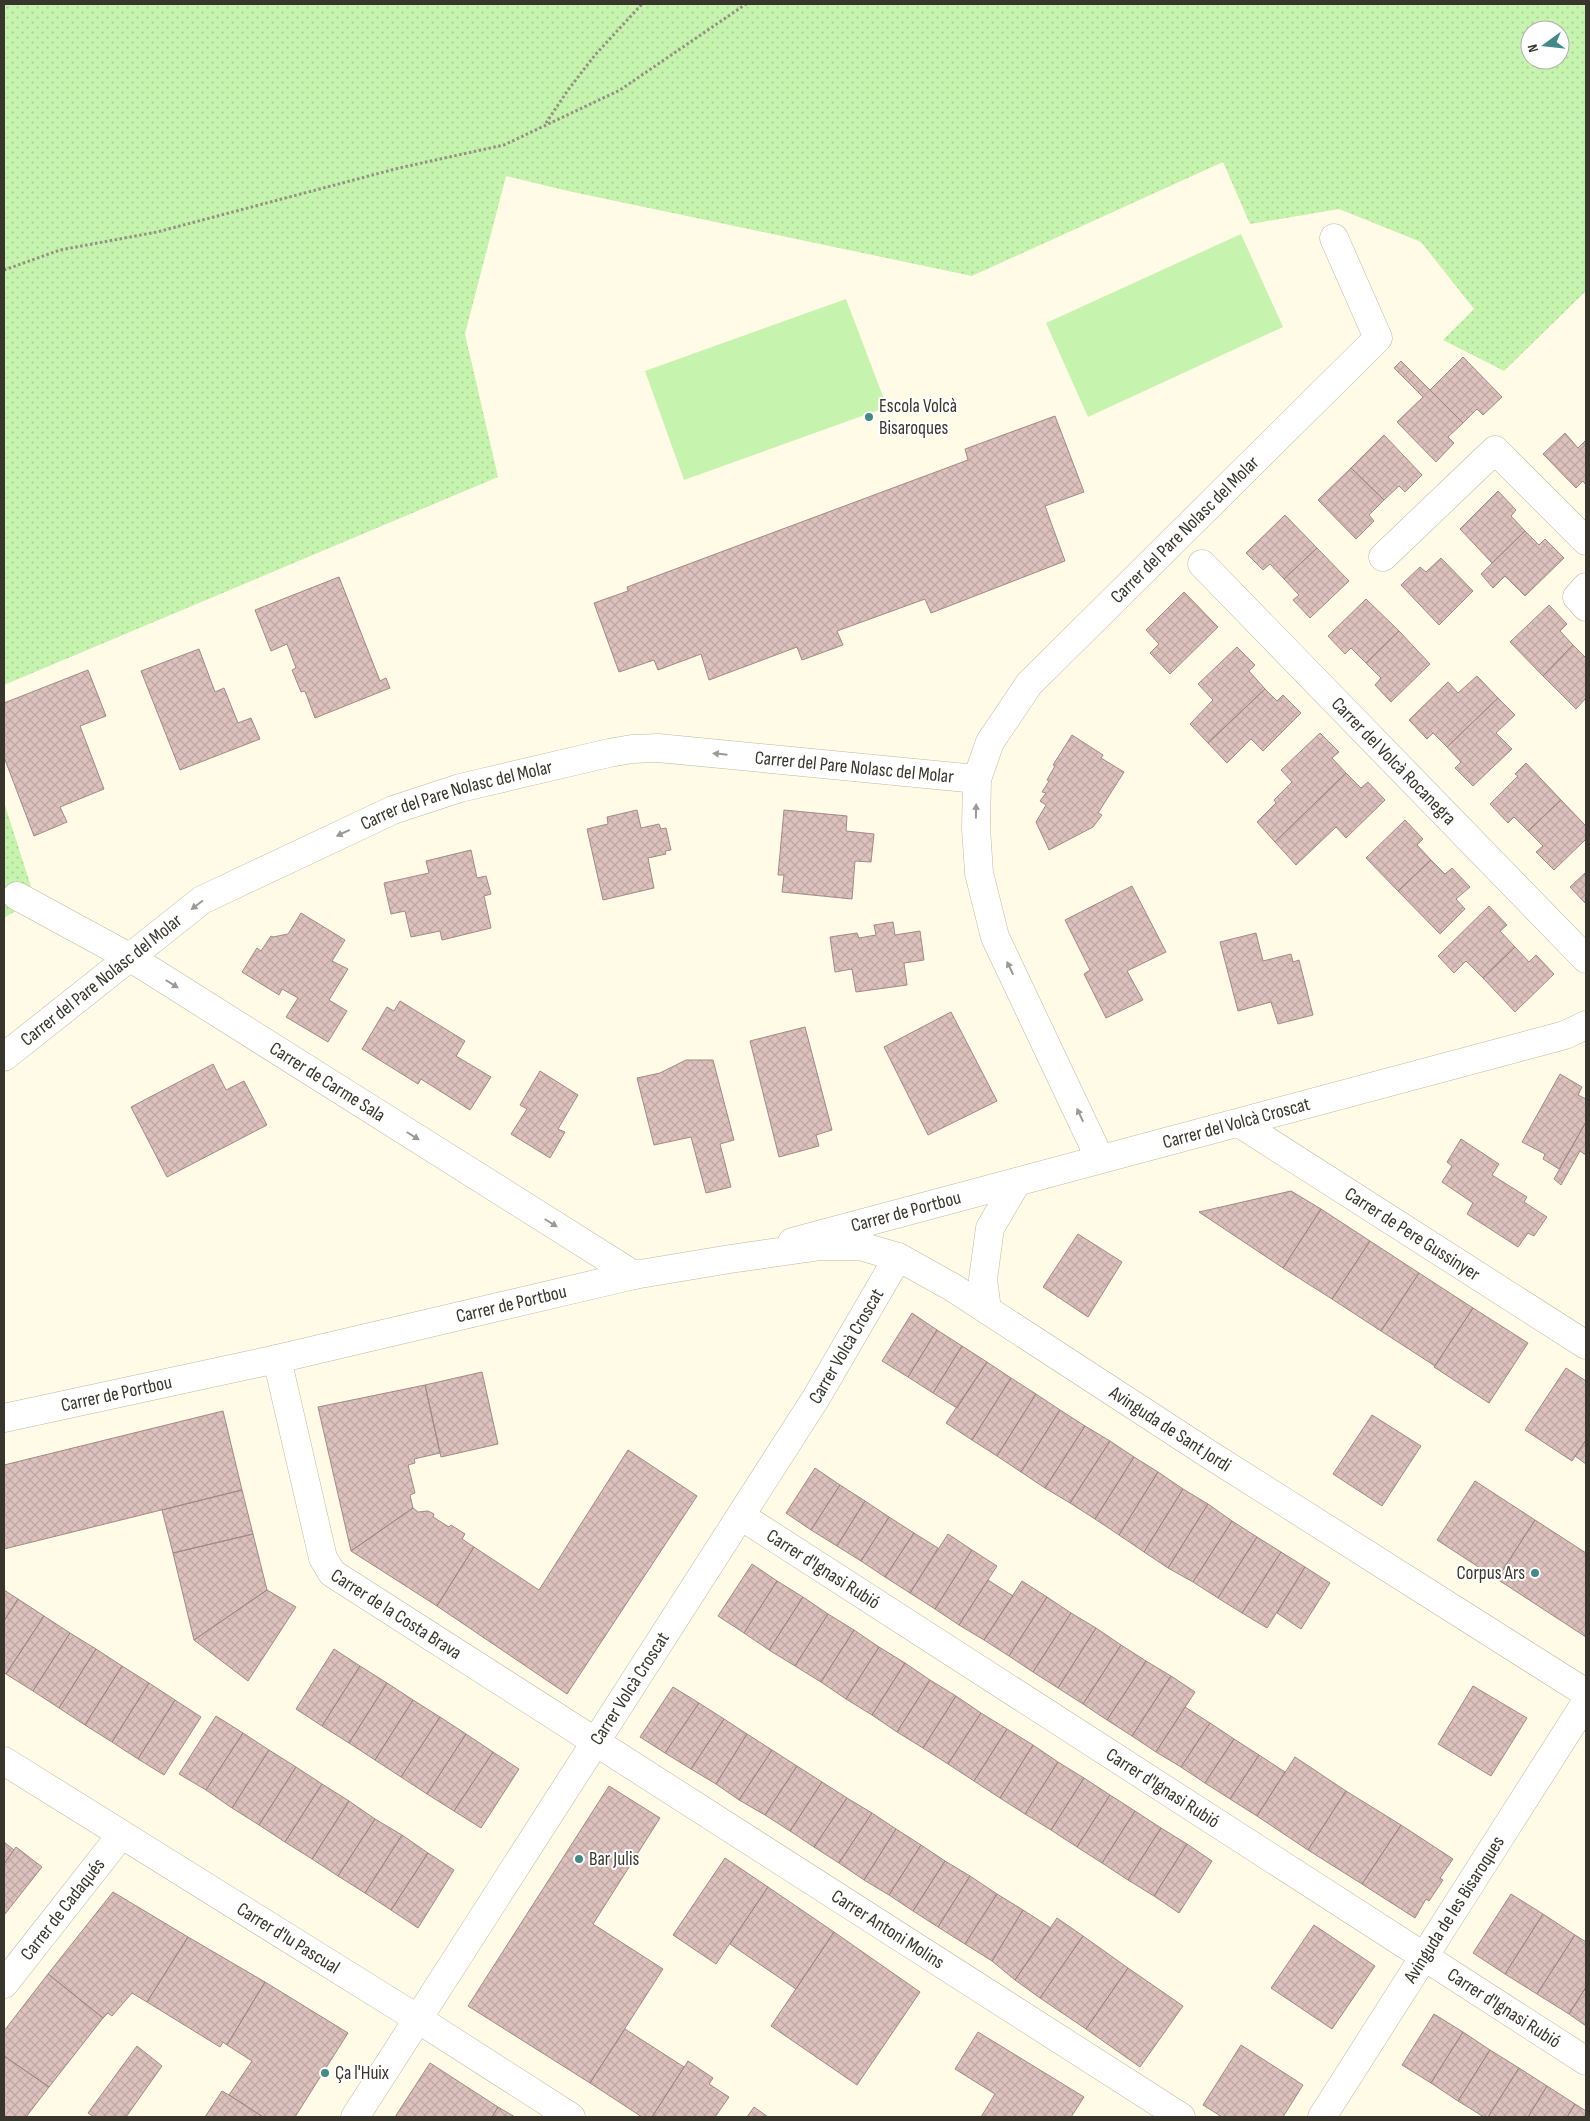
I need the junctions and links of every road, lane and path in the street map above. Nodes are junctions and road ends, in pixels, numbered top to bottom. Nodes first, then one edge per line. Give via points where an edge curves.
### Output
1 (642, 4) edge
2 (746, 4) edge
3 (546, 124) junction
4 (1334, 238) dead end
5 (4, 270) edge
6 (1586, 541) edge
7 (1383, 556) dead end
8 (1202, 564) dead end
9 (1586, 587) edge
10 (1586, 607) edge
11 (977, 779) junction
12 (17, 896) dead end
13 (131, 958) junction
14 (1586, 959) edge
15 (1579, 1036) edge
16 (4, 1057) edge
17 (1239, 1123) junction
18 (1100, 1159) junction
19 (1017, 1182) junction
20 (898, 1257) junction
21 (730, 1259) junction
22 (634, 1275) junction
23 (986, 1310) junction
24 (1586, 1345) edge
25 (277, 1359) junction
26 (4, 1418) edge
27 (740, 1516) junction
28 (1586, 1693) edge
29 (1586, 1702) edge
30 (594, 1742) junction
31 (4, 1761) edge
32 (121, 1835) junction
33 (1424, 1957) junction
34 (4, 1984) edge
35 (418, 2019) junction
36 (1586, 2061) edge
37 (355, 2117) edge
38 (571, 2117) edge
39 (1181, 2117) edge
40 (1322, 2117) edge

1 - 3 path via 595,55
2 - 3 path via 620,90
3 - 5 path via 504,145 399,168 157,232 60,250
4 - 11 street, Carrer del Pare Nolasc del Molar via 1378,338 1029,684 990,742
6 - 7 street via 1495,450
8 - 14 street, Carrer del Volcà Rocanegra
9 - 10 street via 1577,597
11 -> 13 street, Carrer del Pare Nolasc del Molar via 658,748 609,753 460,788 394,810 202,900
18 -> 11 street, Carrer del Pare Nolasc del Molar via 995,937 979,873
12 - 13 street, Carrer de Carme Sala
13 - 16 street, Carrer del Pare Nolasc del Molar
13 -> 22 street, Carrer de Carme Sala
15 - 17 street, Carrer del Volcà Croscat
17 - 18 street, Carrer del Volcà Croscat
17 - 24 street, Carrer de Pere Gussinyer
18 - 19 street, Carrer del Volcà Croscat
19 - 21 street, Carrer de Portbou
19 - 23 street via 990,1228 983,1279
20 - 21 street, Avinguda de Sant Jordi via 860,1246 821,1246
20 - 23 street, Avinguda de Sant Jordi
20 - 27 street, Carrer Volcà Croscat via 816,1398
21 - 22 street, Carrer de Portbou
22 - 25 street, Carrer de Portbou
23 - 28 street, Avinguda de Sant Jordi
25 - 26 street, Carrer de Portbou
25 - 30 street, Carrer de la Costa Brava via 323,1558 332,1573
27 - 30 street, Carrer Volcà Croscat
27 - 33 street, Carrer d'Ignasi Rubió
29 - 33 street, Avinguda de les Bisaroques
30 - 35 street, Carrer Volcà Croscat
30 - 39 street, Carrer Antoni Molins
31 - 32 street, Carrer d'Iu Pascual
32 - 34 street, Carrer de Cadaqués
32 - 35 street, Carrer d'Iu Pascual
33 - 36 street, Carrer d'Ignasi Rubió
33 - 40 street, Avinguda de les Bisaroques
35 - 37 street, Carrer Volcà Croscat
35 - 38 street, Carrer d'Iu Pascual

